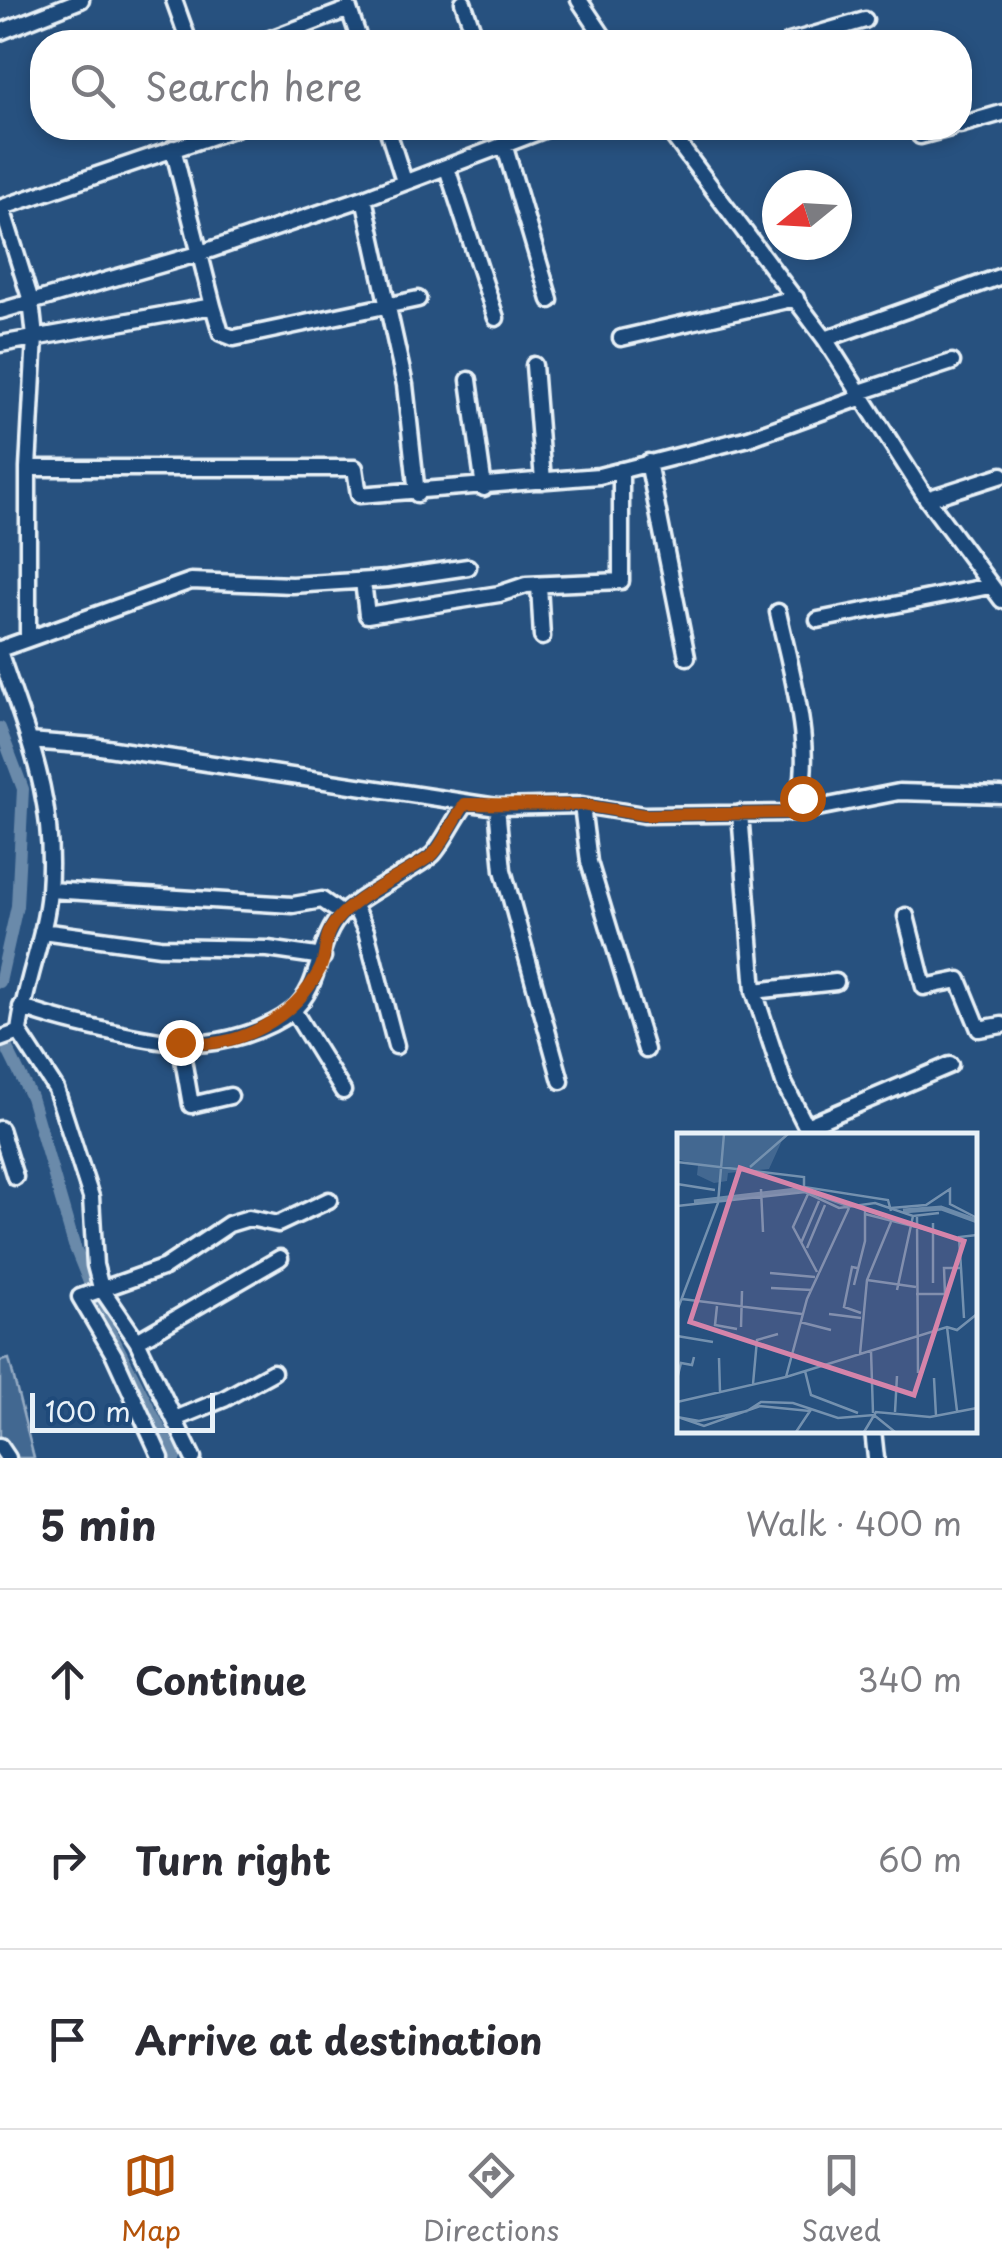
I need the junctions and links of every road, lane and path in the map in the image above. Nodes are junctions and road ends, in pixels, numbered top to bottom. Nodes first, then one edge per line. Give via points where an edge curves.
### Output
1 (80, 0) edge
2 (174, 0) edge
3 (580, 0) edge
4 (463, 2) edge
5 (865, 20) dead end
6 (185, 30) edge
7 (294, 30) edge
8 (356, 30) edge
9 (473, 30) edge
10 (599, 30) edge
11 (830, 30) edge
12 (0, 32) edge
13 (1002, 113) edge
14 (972, 122) edge
15 (198, 140) edge
16 (391, 140) edge
17 (502, 140) edge
18 (507, 140) edge
19 (676, 140) edge
20 (172, 148) junction
21 (447, 168) junction
22 (404, 181) junction
23 (364, 198) junction
24 (1, 208) edge
25 (201, 253) junction
26 (1002, 276) edge
27 (796, 298) junction
28 (418, 299) dead end
29 (550, 300) dead end
30 (32, 301) junction
31 (213, 306) junction
32 (386, 306) junction
33 (0, 311) edge
34 (496, 318) dead end
35 (35, 338) junction
36 (621, 338) dead end
37 (825, 340) junction
38 (0, 344) edge
39 (952, 362) dead end
40 (534, 365) dead end
41 (469, 380) dead end
42 (861, 394) junction
43 (648, 462) junction
44 (28, 468) junction
45 (621, 470) junction
46 (1002, 475) edge
47 (542, 481) junction
48 (484, 488) junction
49 (417, 494) junction
50 (927, 499) junction
51 (468, 568) dead end
52 (363, 580) junction
53 (538, 585) junction
54 (990, 586) junction
55 (1002, 600) edge
56 (778, 612) dead end
57 (818, 620) dead end
58 (28, 636) junction
59 (542, 638) dead end
60 (0, 651) edge
61 (687, 657) dead end
62 (29, 742) junction
63 (1002, 795) edge
64 (465, 804) junction
65 (582, 805) junction
66 (497, 807) junction
67 (740, 813) junction
68 (792, 813) junction
69 (49, 890) junction
70 (348, 910) junction
71 (906, 916) dead end
72 (42, 930) junction
73 (323, 957) junction
74 (836, 982) dead end
75 (754, 991) junction
76 (22, 1007) junction
77 (293, 1010) junction
78 (1002, 1025) edge
79 (19, 1032) junction
80 (0, 1040) edge
81 (180, 1042) junction
82 (396, 1046) dead end
83 (646, 1050) dead end
84 (950, 1066) dead end
85 (561, 1081) dead end
86 (343, 1091) dead end
87 (230, 1096) dead end
88 (0, 1128) edge
89 (810, 1130) edge
90 (15, 1177) dead end
91 (329, 1200) dead end
92 (280, 1258) dead end
93 (102, 1288) junction
94 (138, 1341) junction
95 (273, 1372) dead end
96 (174, 1419) junction
97 (873, 1433) edge
98 (0, 1446) edge
99 (8, 1458) edge
100 (161, 1458) edge
101 (192, 1458) edge
102 (876, 1458) edge

1 - 12 street
2 - 6 street
3 - 10 street
4 - 9 street
5 - 11 street
7 - 8 street via 349,9
13 - 14 street
15 - 20 street
16 - 22 street
17 - 21 street
18 - 29 street
19 - 27 street
20 - 24 street
20 - 25 street
21 - 22 street
21 - 34 street
22 - 23 street
23 - 25 street
23 - 32 street
24 - 30 street
25 - 30 street
25 - 31 street
26 - 37 street
27 - 36 street
27 - 37 street
28 - 32 street
30 - 33 street
30 - 35 street
31 - 32 street via 220,333 234,338
31 - 35 street
32 - 49 street via 405,385
35 - 38 street
35 - 44 street
37 - 42 street
39 - 42 street
40 - 47 street
41 - 48 street
42 - 43 street via 748,438
42 - 50 street
43 - 45 street
43 - 61 street
44 - 49 street via 354,468 359,496
44 - 58 street
45 - 47 street
45 - 53 street via 622,582
46 - 50 street
47 - 48 street
48 - 49 street
50 - 54 street
51 - 52 street
52 - 53 street via 366,615
52 - 58 street via 191,581
53 - 59 street
54 - 55 street
54 - 57 street
56 - 68 street via 800,716 802,798
58 - 60 street
60 - 62 street
62 - 64 street via 94,746
62 - 69 street via 48,799
63 - 68 street via 899,792
64 - 66 street
64 - 70 street via 435,853
65 - 66 street
65 - 67 street via 644,815
65 - 83 street via 599,900
66 - 85 street via 503,870
67 - 68 street
67 - 75 street
69 - 70 street via 293,905 322,900
69 - 72 street
70 - 73 street via 324,939
70 - 82 street via 366,932
71 - 78 street via 924,987 959,980 979,1029
72 - 73 street via 160,947
72 - 76 street
73 - 77 street
74 - 75 street
75 - 89 street via 784,1082
76 - 79 street
76 - 81 street
77 - 81 street via 247,1034
77 - 86 street
79 - 80 street
79 - 93 street via 56,1089 92,1197
81 - 87 street via 191,1105
84 - 89 street
88 - 90 street
91 - 93 street via 278,1224 248,1218 228,1224 176,1262
92 - 94 street
93 - 94 street
93 - 100 street via 80,1297
94 - 96 street
95 - 96 street
96 - 101 street
97 - 102 street
98 - 99 street

